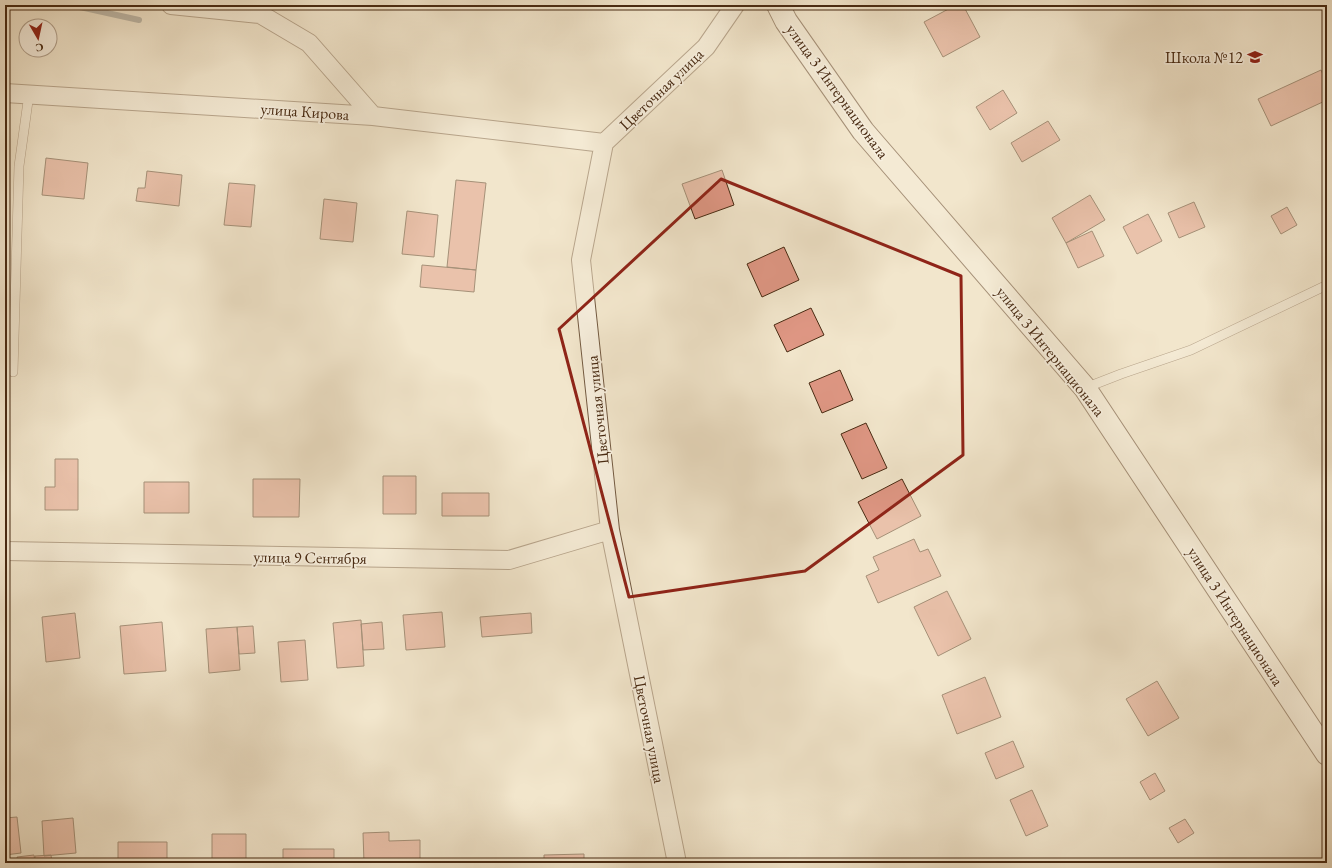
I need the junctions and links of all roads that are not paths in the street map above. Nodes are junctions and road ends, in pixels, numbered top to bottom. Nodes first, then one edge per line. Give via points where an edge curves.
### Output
1 (171, 5) edge
2 (735, 5) edge
3 (778, 5) edge
4 (5, 93) edge
5 (30, 94) junction
6 (373, 116) junction
7 (604, 143) junction
8 (1327, 285) edge
9 (13, 372) dead end
10 (1086, 388) junction
11 (610, 530) junction
12 (5, 551) edge
13 (1327, 754) edge
14 (677, 863) edge

1 - 6 street via 260,14 309,43
2 - 7 street, Цветочная улица via 706,47
3 - 10 street, улица 3 Интернационала via 863,131
4 - 5 street, улица Кирова
5 - 6 street, улица Кирова
5 - 9 lane via 19,166
6 - 7 street, улица Кирова
7 - 11 street, Цветочная улица via 581,260
8 - 10 lane via 1191,350
10 - 13 street, улица 3 Интернационала
11 - 12 street, улица 9 Сентября via 510,560
11 - 14 street, Цветочная улица

